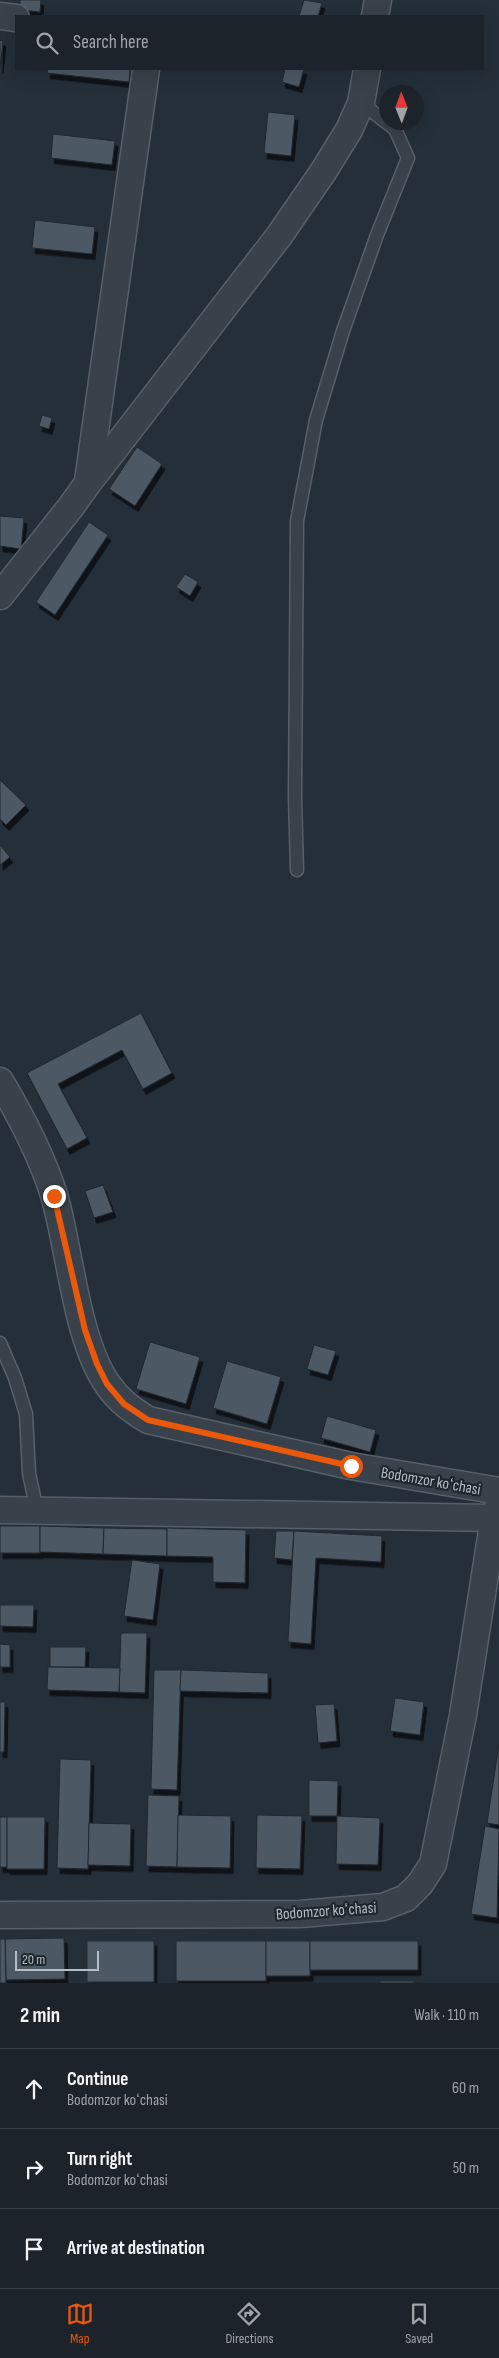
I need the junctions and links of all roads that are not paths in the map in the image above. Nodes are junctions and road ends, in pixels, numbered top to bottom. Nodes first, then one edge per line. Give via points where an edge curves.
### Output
1 (378, 0) edge
2 (376, 15) edge
3 (0, 16) edge
4 (15, 18) edge
5 (146, 70) edge
6 (367, 70) edge
7 (361, 103) junction
8 (88, 483) junction
9 (0, 596) edge
10 (297, 870) dead end
11 (0, 1081) edge
12 (0, 1343) edge
13 (499, 1491) edge
14 (0, 1510) edge
15 (37, 1511) junction
16 (497, 1511) edge
17 (0, 1915) edge

1 - 2 street
3 - 4 street
5 - 8 street
6 - 7 street
7 - 8 street via 349,130 279,236
7 - 10 lane via 395,129 408,158 343,331 316,420 297,521
8 - 9 street
11 - 13 street, Bodomzor koʻchasi via 26,1125 52,1188 85,1330 97,1364 107,1384 124,1404 148,1420 351,1466
12 - 15 lane via 16,1378 26,1414 29,1473
14 - 15 street, Bodomzor koʻchasi
15 - 16 street, Bodomzor koʻchasi
16 - 17 street, Bodomzor koʻchasi via 463,1715 433,1864 406,1898 382,1907 300,1914

